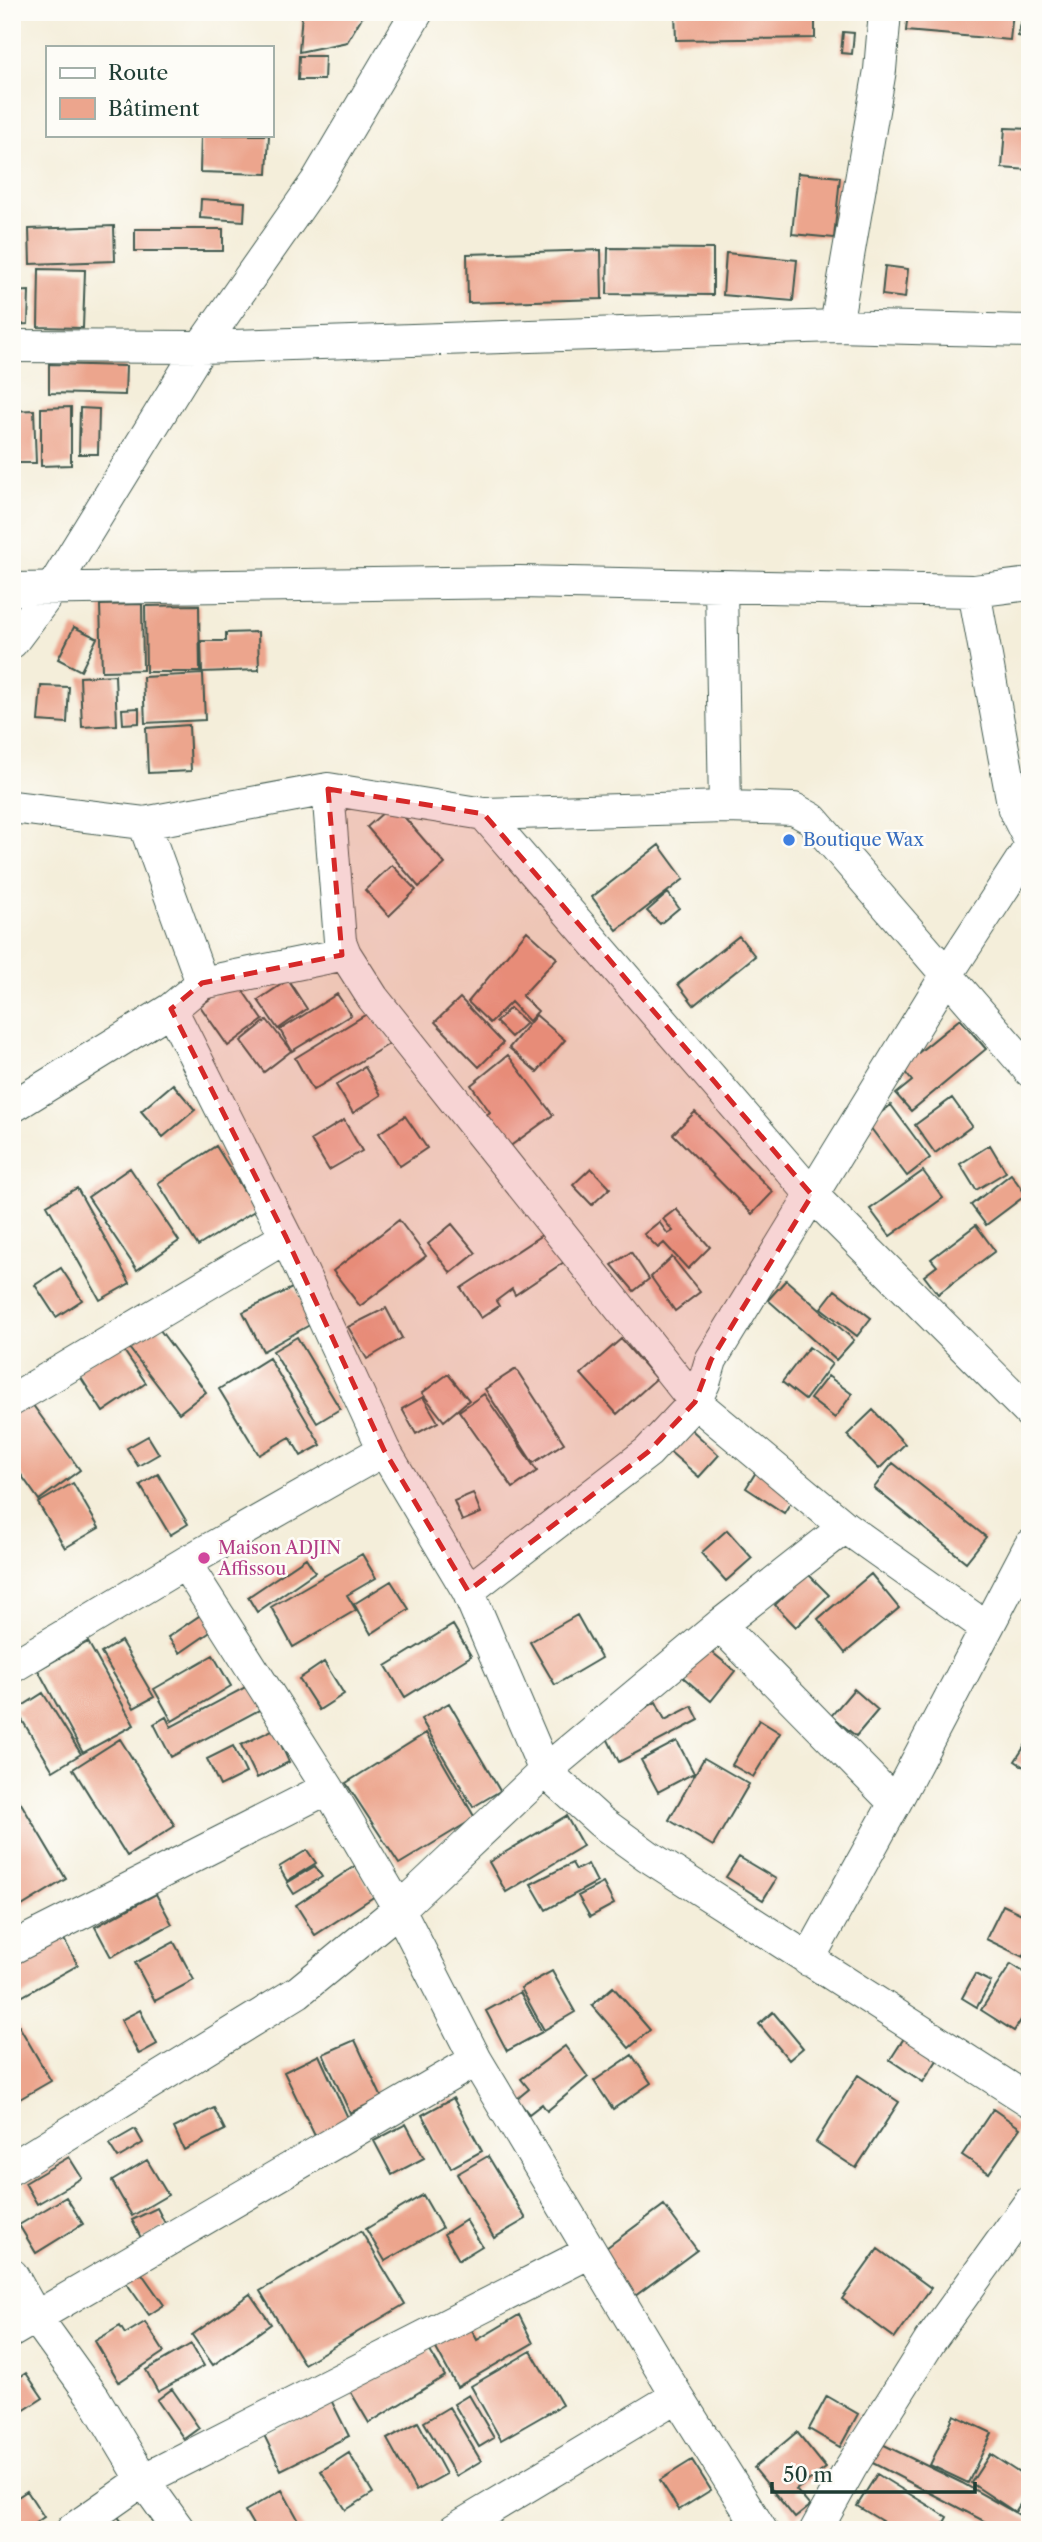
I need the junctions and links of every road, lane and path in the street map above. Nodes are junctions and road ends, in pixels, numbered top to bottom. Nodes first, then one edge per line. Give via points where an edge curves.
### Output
1 (417, 12) edge
2 (885, 12) edge
3 (836, 326) junction
4 (1030, 331) edge
5 (12, 346) edge
6 (201, 347) junction
7 (1030, 584) edge
8 (721, 586) junction
9 (12, 589) edge
10 (52, 589) junction
11 (974, 591) junction
12 (12, 642) edge
13 (328, 789) junction
14 (12, 807) edge
15 (725, 807) junction
16 (484, 814) junction
17 (144, 823) junction
18 (1030, 841) edge
19 (1030, 847) edge
20 (345, 954) junction
21 (946, 976) junction
22 (202, 983) junction
23 (171, 1009) junction
24 (1030, 1071) edge
25 (12, 1107) edge
26 (812, 1195) junction
27 (286, 1237) junction
28 (12, 1400) edge
29 (695, 1402) junction
30 (1030, 1413) edge
31 (384, 1450) junction
32 (845, 1527) junction
33 (1030, 1546) edge
34 (185, 1563) junction
35 (468, 1591) junction
36 (720, 1625) junction
37 (987, 1628) junction
38 (12, 1667) edge
39 (545, 1771) junction
40 (328, 1788) junction
41 (895, 1803) junction
42 (399, 1909) junction
43 (12, 1948) edge
44 (808, 1960) junction
45 (477, 2060) junction
46 (1030, 2101) edge
47 (12, 2168) edge
48 (1030, 2202) edge
49 (590, 2252) junction
50 (12, 2275) edge
51 (24, 2323) edge
52 (677, 2396) junction
53 (143, 2480) junction
54 (72, 2530) edge
55 (179, 2530) edge
56 (454, 2530) edge
57 (761, 2530) edge
58 (816, 2530) edge

1 - 6 street via 317,181
2 - 3 street via 880,70
3 - 4 street
3 - 6 street
5 - 6 street
6 - 10 street
7 - 11 street
8 - 10 street via 519,582
8 - 11 street
8 - 15 street
9 - 10 street
10 - 12 street
11 - 18 street via 1014,809
13 - 16 street
13 - 17 street
13 - 20 street via 337,918
14 - 17 street
15 - 16 street
15 - 21 street via 794,809 812,819
16 - 26 street
17 - 22 street
19 - 21 street
20 - 22 street
20 - 29 street via 373,998
21 - 24 street
21 - 26 street
22 - 23 street
23 - 25 street
23 - 27 street
26 - 29 street via 711,1360
26 - 30 street
27 - 28 street
27 - 31 street
29 - 32 street
29 - 35 street via 648,1452
31 - 34 street
31 - 35 street
32 - 36 street
32 - 37 street
33 - 37 street
34 - 38 street
34 - 40 street
35 - 39 street
36 - 39 street
36 - 41 street
37 - 41 street
39 - 42 street
39 - 44 street via 601,1822
40 - 42 street
40 - 43 street
41 - 44 street
42 - 45 street
42 - 47 street via 298,1992
44 - 46 street
45 - 49 street
45 - 51 street
48 - 58 street via 930,2341
49 - 52 street
49 - 53 street
50 - 51 street
51 - 53 street via 94,2398
52 - 56 street
52 - 57 street
53 - 54 street
53 - 55 street

